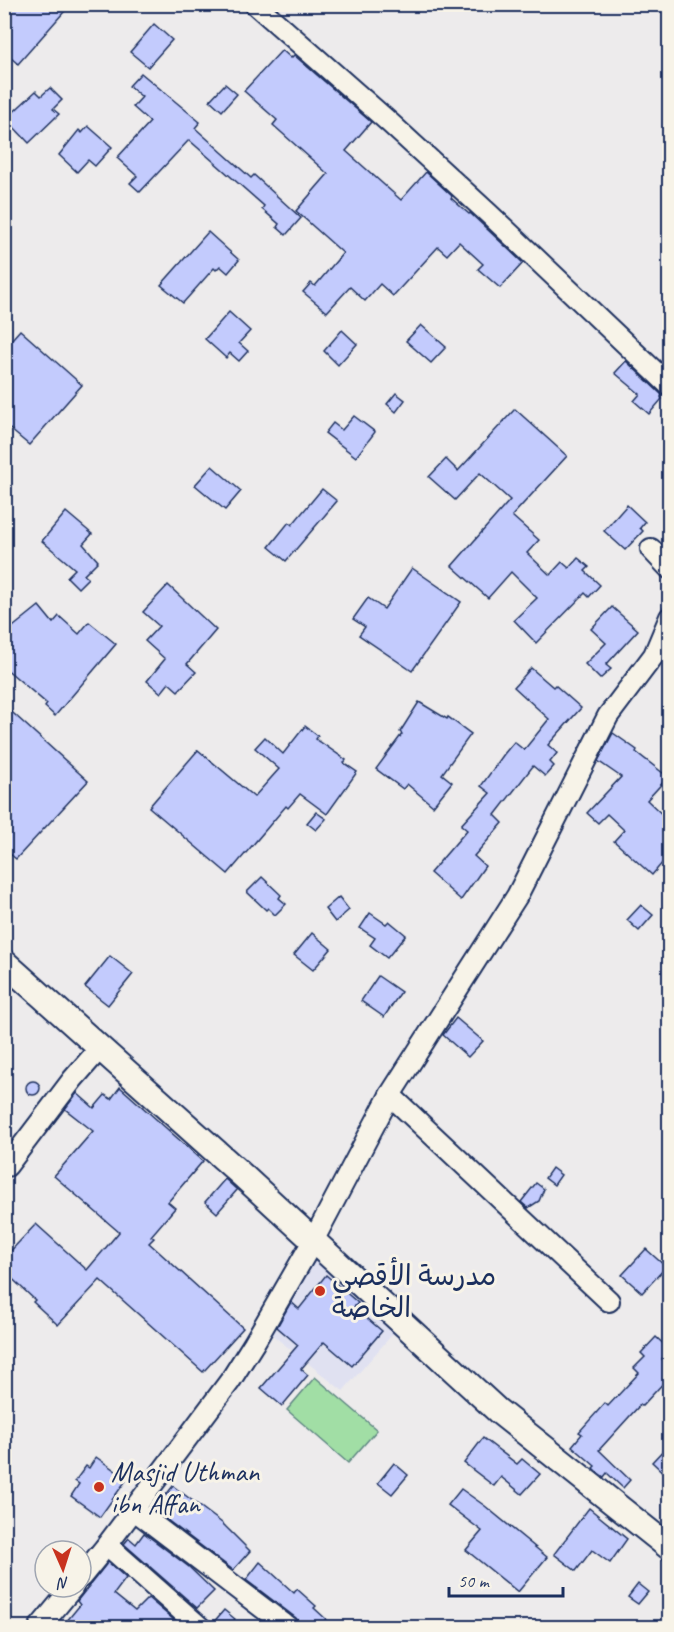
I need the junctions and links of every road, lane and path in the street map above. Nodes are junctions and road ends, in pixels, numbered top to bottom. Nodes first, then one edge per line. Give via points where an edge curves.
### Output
1 (255, 4) edge
2 (669, 386) edge
3 (651, 549) dead end
4 (669, 569) edge
5 (669, 617) edge
6 (4, 962) edge
7 (101, 1047) junction
8 (390, 1095) junction
9 (7, 1166) dead end
10 (313, 1241) junction
11 (609, 1301) dead end
12 (133, 1509) junction
13 (107, 1545) junction
14 (669, 1548) edge
15 (93, 1562) edge
16 (63, 1599) edge
17 (39, 1628) edge
18 (201, 1628) edge
19 (289, 1628) edge

1 - 2 street via 480,206
3 - 4 street
5 - 8 street via 654,655 608,716 517,896
6 - 7 main road
7 - 9 street
7 - 10 main road
8 - 10 street
8 - 11 street
10 - 12 street via 230,1381
10 - 14 main road via 498,1411
12 - 13 street
12 - 19 street
13 - 15 street
13 - 18 street
16 - 17 street

